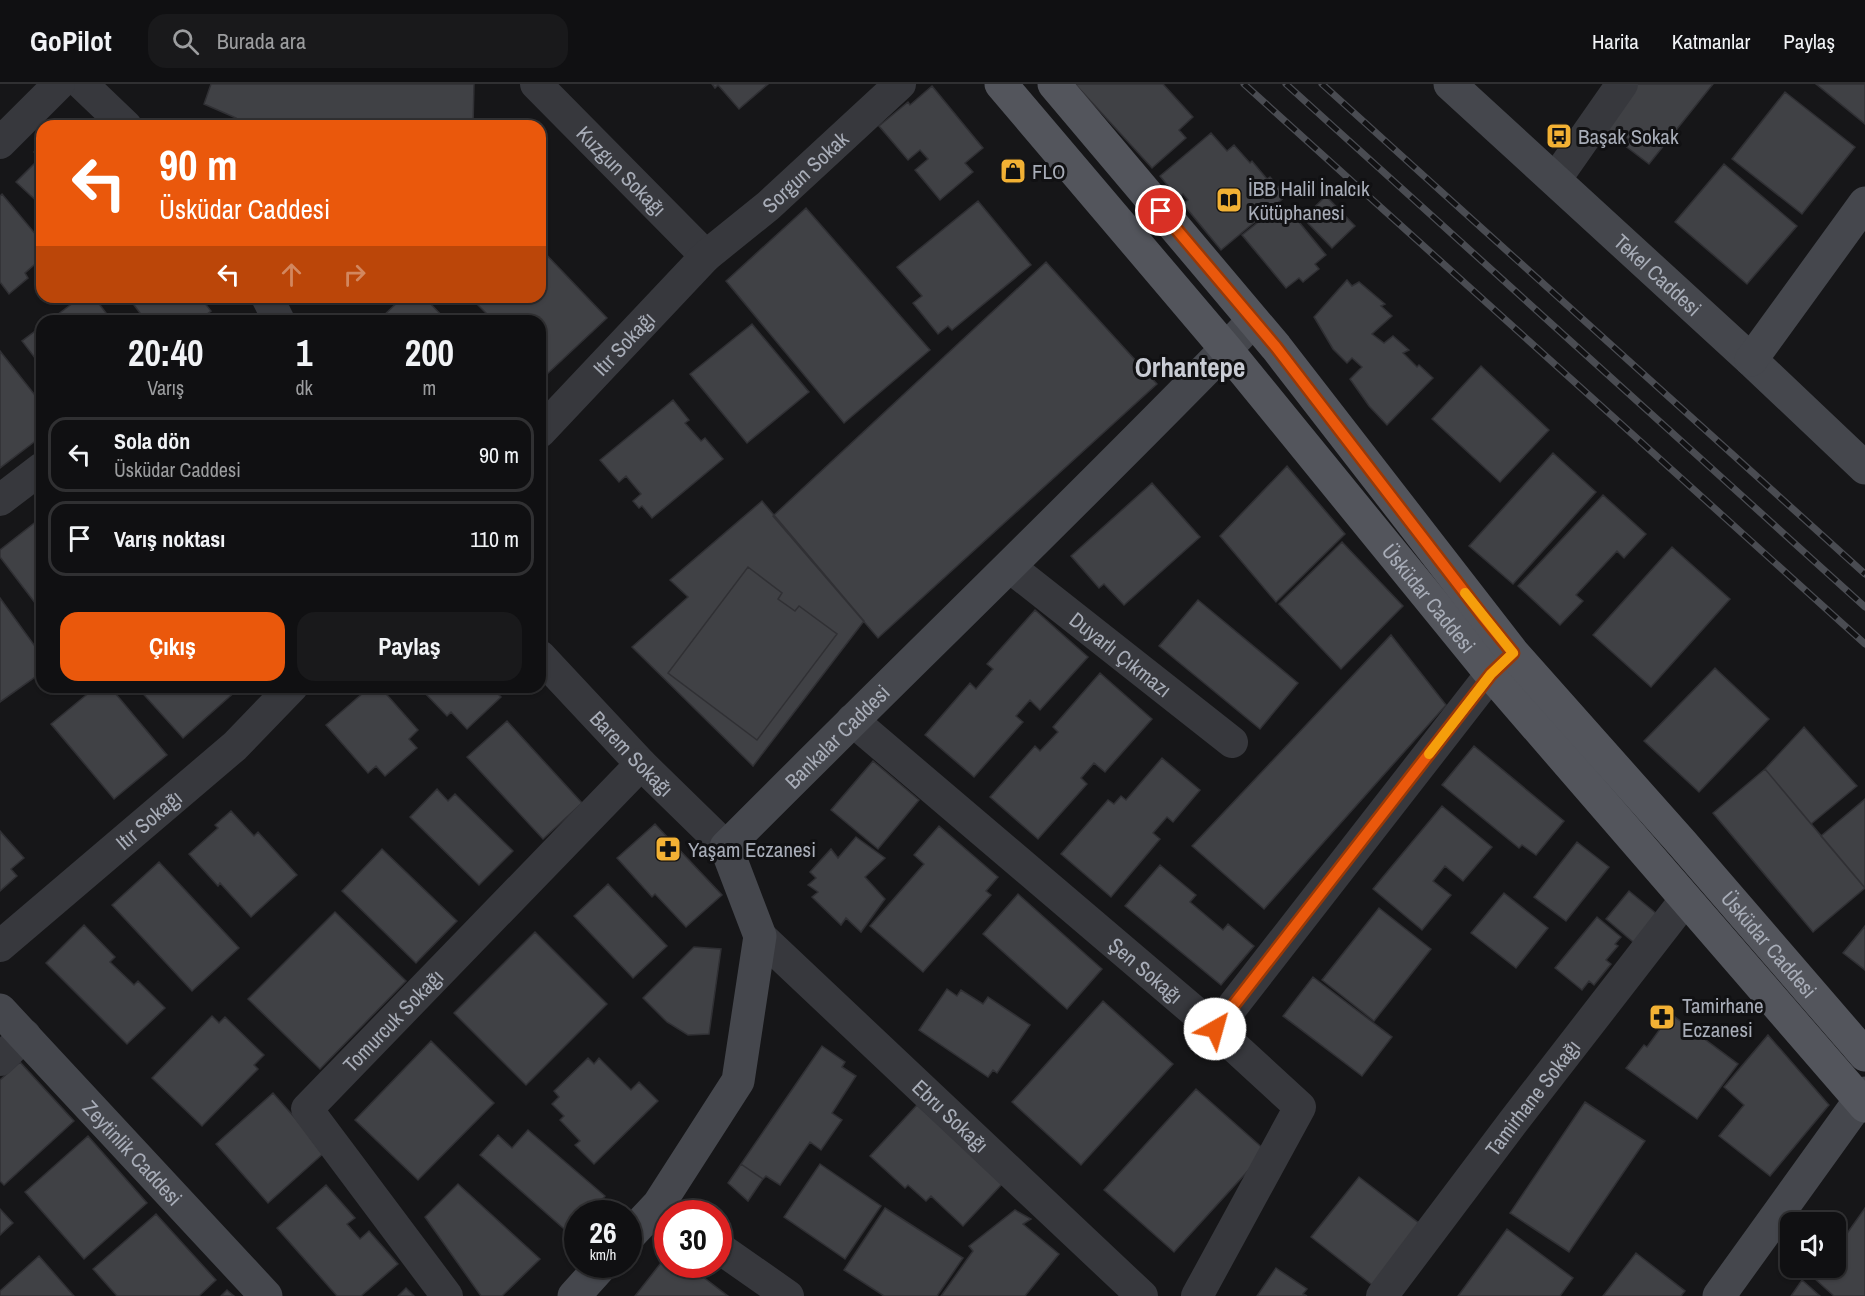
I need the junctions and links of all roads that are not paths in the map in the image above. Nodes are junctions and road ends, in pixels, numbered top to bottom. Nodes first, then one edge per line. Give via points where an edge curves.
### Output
1 (59, 84) edge
2 (81, 84) edge
3 (536, 84) edge
4 (900, 84) edge
5 (1001, 84) edge
6 (1054, 84) edge
7 (1450, 84) edge
8 (1622, 84) edge
9 (120, 120) edge
10 (0, 143) edge
11 (1554, 180) junction
12 (1865, 203) edge
13 (706, 256) junction
14 (1253, 321) junction
15 (1226, 349) junction
16 (1751, 360) junction
17 (546, 426) edge
18 (1865, 468) edge
19 (36, 473) edge
20 (0, 500) edge
21 (1010, 567) junction
22 (546, 662) edge
23 (1502, 664) junction
24 (286, 693) edge
25 (852, 720) junction
26 (1232, 742) dead end
27 (641, 764) junction
28 (726, 847) junction
29 (1685, 900) junction
30 (760, 936) junction
31 (0, 946) edge
32 (0, 1010) edge
33 (1215, 1029) junction
34 (25, 1035) junction
35 (1865, 1055) edge
36 (0, 1060) edge
37 (1863, 1100) edge
38 (670, 1200) edge
39 (654, 1218) edge
40 (642, 1227) edge
41 (732, 1257) edge
42 (590, 1278) edge
43 (266, 1296) edge
44 (447, 1296) edge
45 (574, 1296) edge
46 (788, 1296) edge
47 (1142, 1296) edge
48 (1197, 1296) edge
49 (1382, 1296) edge
50 (1719, 1296) edge

1 - 10 street
2 - 9 street
3 - 13 street, Kuzgun Sokağı
4 - 13 street, Sorgun Sokak via 768,206
5 - 15 main road, Üsküdar Caddesi
6 - 14 main road, Üsküdar Caddesi
7 - 11 street, Tekel Caddesi
8 - 11 street
11 - 16 street, Tekel Caddesi
12 - 16 street
13 - 17 street, Itır Sokağı
14 - 15 street, Bankalar Caddesi
14 - 23 main road, Üsküdar Caddesi
15 - 21 street, Bankalar Caddesi
15 - 23 main road, Üsküdar Caddesi
16 - 18 street, Tekel Caddesi
19 - 20 street
21 - 25 street, Bankalar Caddesi
21 - 26 street, Duyarlı Çıkmazı
22 - 27 street, Barem Sokağı
23 - 29 main road, Üsküdar Caddesi
23 - 33 street
23 - 35 main road, Üsküdar Caddesi via 1683,843
24 - 31 street, Itır Sokağı via 236,746
25 - 28 street, Bankalar Caddesi
25 - 33 street, Şen Sokağı
27 - 28 street, Barem Sokağı
27 - 44 street, Tomurcuk Sokağı via 307,1109
28 - 30 street
29 - 37 main road, Üsküdar Caddesi
29 - 49 street, Tamirhane Sokağı
30 - 38 street via 738,1081
30 - 47 street, Ebru Sokağı
32 - 34 street, Zeytinlik Caddesi
33 - 48 street, Şen Sokağı via 1300,1107
34 - 36 street
34 - 43 street, Zeytinlik Caddesi
37 - 50 street
39 - 40 street
41 - 46 street
42 - 45 street

